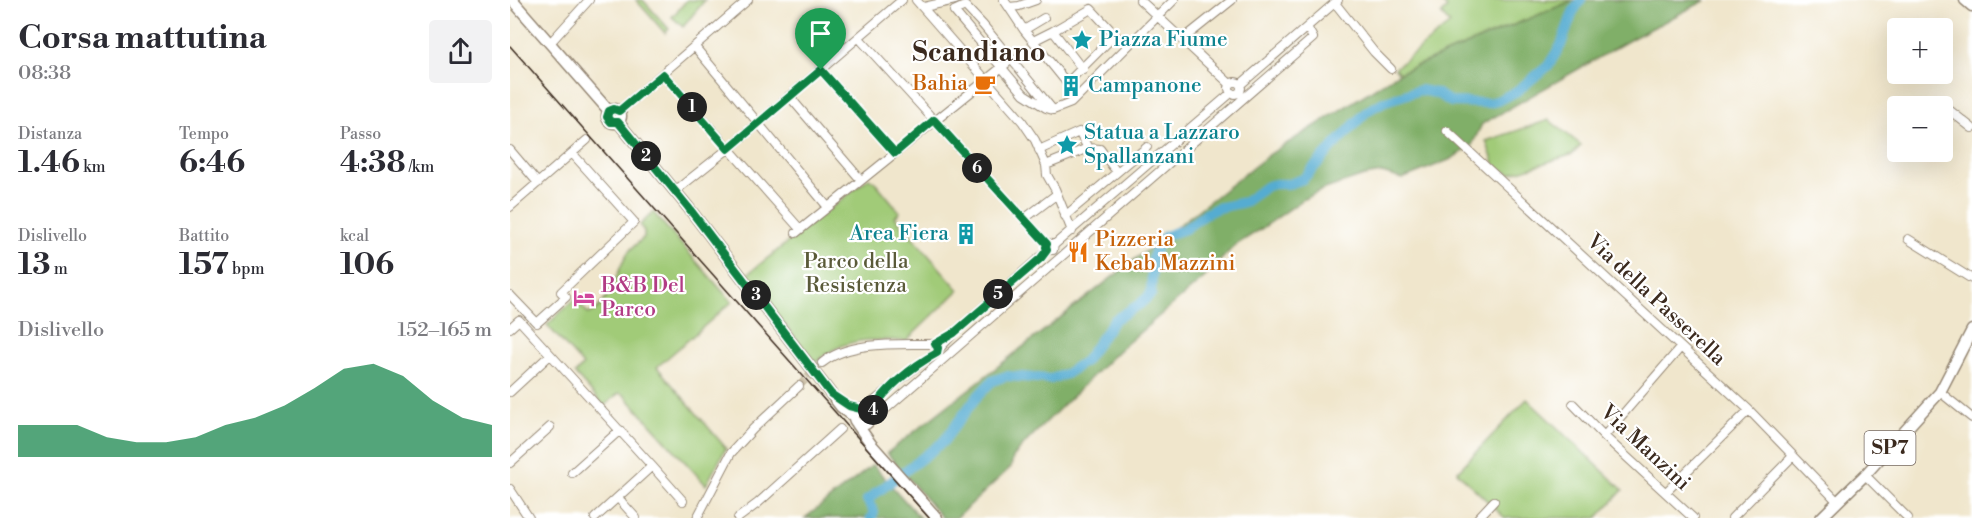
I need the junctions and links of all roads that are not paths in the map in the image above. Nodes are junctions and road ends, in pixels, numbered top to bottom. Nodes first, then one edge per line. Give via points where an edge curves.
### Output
1 (512, 0) edge
2 (589, 0) edge
3 (748, 0) edge
4 (902, 0) edge
5 (916, 0) edge
6 (955, 0) edge
7 (1036, 0) edge
8 (1140, 0) edge
9 (1174, 0) edge
10 (1232, 0) edge
11 (1965, 0) edge
12 (942, 1) edge
13 (1336, 2) edge
14 (926, 4) edge
15 (1007, 4) edge
16 (1972, 6) edge
17 (1156, 16) junction
18 (1044, 18) dead end
19 (1307, 27) junction
20 (1024, 30) junction
21 (1053, 31) junction
22 (859, 38) junction
23 (1120, 40) junction
24 (1182, 40) junction
25 (1033, 41) junction
26 (550, 43) junction
27 (695, 47) junction
28 (1012, 59) junction
29 (1001, 67) junction
30 (1391, 69) dead end
31 (821, 70) junction
32 (663, 74) junction
33 (1087, 74) junction
34 (987, 79) junction
35 (1234, 88) junction
36 (1072, 89) junction
37 (789, 96) junction
38 (1053, 110) junction
39 (1953, 113) edge
40 (615, 114) junction
41 (934, 120) junction
42 (757, 124) junction
43 (1972, 128) edge
44 (1447, 131) dead end
45 (587, 140) dead end
46 (1147, 147) dead end
47 (1088, 148) junction
48 (728, 149) junction
49 (510, 150) edge
50 (1040, 150) junction
51 (572, 153) junction
52 (895, 153) junction
53 (1046, 165) junction
54 (1116, 170) junction
55 (861, 180) junction
56 (538, 183) junction
57 (675, 191) junction
58 (1057, 194) junction
59 (827, 206) junction
60 (510, 207) edge
61 (1065, 216) junction
62 (1024, 219) junction
63 (1072, 231) junction
64 (1908, 238) dead end
65 (1049, 246) junction
66 (1972, 279) edge
67 (510, 295) edge
68 (510, 328) edge
69 (1972, 330) edge
70 (1681, 347) junction
71 (932, 349) junction
72 (550, 355) junction
73 (822, 363) tunnel mouth
74 (799, 386) tunnel mouth
75 (510, 392) edge
76 (1940, 392) junction
77 (1573, 404) dead end
78 (886, 409) dead end
79 (1749, 410) junction
80 (862, 415) junction
81 (1972, 418) edge
82 (550, 427) dead end
83 (840, 429) dead end
84 (620, 430) junction
85 (1604, 436) junction
86 (1792, 456) junction
87 (510, 463) edge
88 (652, 466) junction
89 (572, 473) dead end
90 (1864, 475) junction
91 (510, 489) edge
92 (1666, 492) junction
93 (618, 498) junction
94 (683, 501) dead end
95 (1494, 501) dead end
96 (1837, 501) junction
97 (1826, 516) edge
98 (529, 518) edge
99 (595, 518) edge
100 (636, 518) edge
101 (697, 518) edge
102 (738, 518) edge
103 (937, 518) edge
104 (1478, 518) edge
105 (1693, 518) edge
106 (1732, 518) edge
107 (1908, 518) edge

1 - 26 main road
2 - 26 street
3 - 27 street
4 - 22 street
5 - 14 street
6 - 12 street
7 - 15 street via 1019,6
8 - 17 street
9 - 17 street
10 - 24 street
11 - 16 main road
12 - 14 street
13 - 19 street
13 - 30 street
14 - 34 street
15 - 20 street
17 - 23 street
17 - 24 street
18 - 20 street
19 - 35 street
19 - 78 street via 1313,38
20 - 25 street
21 - 23 street via 1091,9
21 - 25 street
21 - 33 street
22 - 31 street
22 - 41 street
23 - 33 street
23 - 33 street
24 - 35 street
25 - 36 street
26 - 40 main road
27 - 32 street
27 - 42 street
28 - 29 street
28 - 29 street via 968,8 954,11
28 - 38 street
29 - 34 street
29 - 38 street via 1027,96
31 - 37 street
31 - 52 street
32 - 40 street
32 - 48 street
33 - 36 street
33 - 36 street
34 - 41 street
34 - 50 street
35 - 63 street
36 - 38 street via 1067,105
37 - 42 street
37 - 55 street
39 - 43 street
40 - 57 main road
41 - 52 street
41 - 62 street
42 - 48 street
42 - 59 street
44 - 70 street, Via della Passerella
45 - 51 street
46 - 54 street
47 - 50 street via 1079,132
47 - 53 street
47 - 54 street via 1100,149
48 - 57 street
48 - 59 street via 798,231
49 - 56 street
50 - 53 street
51 - 56 street
51 - 67 street via 634,222 561,292 566,297 537,323
52 - 55 street
53 - 58 street
54 - 61 street
55 - 59 street
56 - 60 street
57 - 80 main road via 841,407
58 - 61 street
58 - 62 street
61 - 63 street
62 - 65 street
63 - 65 street
64 - 66 street
65 - 71 street
68 - 72 street via 519,320
69 - 76 main road, SP7
70 - 79 street, Via della Passerella
70 - 85 street
71 - 73 street via 914,345 854,347
71 - 80 street
72 - 75 street
72 - 84 street
74 - 101 street via 731,453
76 - 81 street
76 - 90 main road, SP7
77 - 85 street, Via Manzini
79 - 86 street, Via della Passerella
79 - 92 street
80 - 103 main road via 866,438
82 - 87 street
83 - 102 street
84 - 88 street
84 - 89 street
85 - 92 street, Via Manzini
86 - 96 street, Via della Passerella
86 - 106 street
88 - 93 street
88 - 94 street
90 - 96 main road, SP7
90 - 107 street
91 - 98 street
92 - 105 street, Via Manzini
93 - 99 street
93 - 100 street
95 - 104 street
96 - 97 main road, SP7

